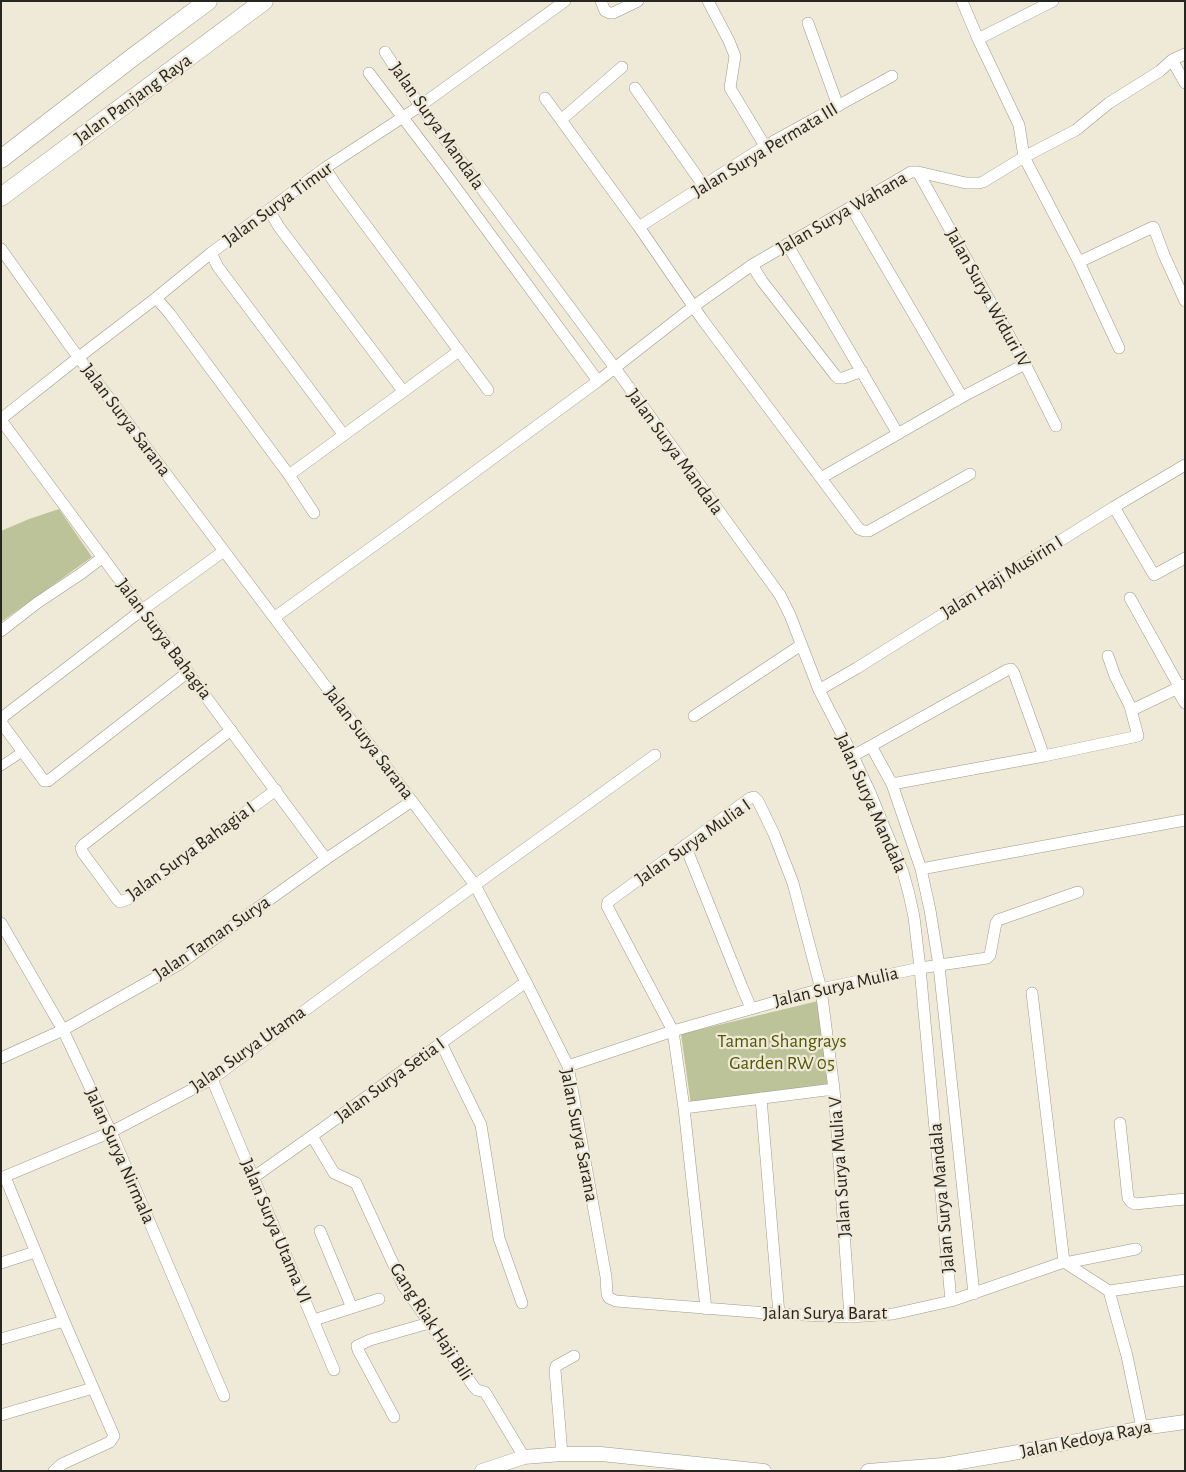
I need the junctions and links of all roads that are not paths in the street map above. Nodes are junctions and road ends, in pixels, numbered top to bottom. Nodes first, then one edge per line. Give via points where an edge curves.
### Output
1 (208, 1) edge
2 (264, 1) edge
3 (565, 1) edge
4 (601, 1) edge
5 (638, 1) edge
6 (708, 1) edge
7 (962, 1) edge
8 (1053, 1) edge
9 (808, 23) dead end
10 (978, 39) junction
11 (385, 52) dead end
12 (1185, 54) edge
13 (1172, 60) junction
14 (622, 67) dead end
15 (369, 73) dead end
16 (892, 76) dead end
17 (1185, 83) edge
18 (635, 88) dead end
19 (545, 98) dead end
20 (420, 106) junction
21 (838, 106) junction
22 (403, 117) junction
23 (561, 120) junction
24 (765, 146) junction
25 (1024, 157) junction
26 (1, 159) edge
27 (325, 168) junction
28 (918, 172) junction
29 (704, 185) junction
30 (1, 197) edge
31 (851, 207) junction
32 (269, 210) junction
33 (502, 217) junction
34 (639, 227) junction
35 (486, 229) junction
36 (787, 244) junction
37 (1, 248) edge
38 (210, 253) junction
39 (1079, 262) junction
40 (752, 265) junction
41 (156, 298) junction
42 (1185, 301) edge
43 (694, 306) junction
44 (1119, 348) dead end
45 (459, 351) junction
46 (79, 357) junction
47 (1025, 364) junction
48 (615, 368) junction
49 (862, 371) junction
50 (598, 381) junction
51 (488, 390) dead end
52 (403, 391) junction
53 (962, 397) junction
54 (1, 420) edge
55 (1056, 426) dead end
56 (343, 434) junction
57 (898, 434) junction
58 (1185, 464) edge
59 (970, 474) dead end
60 (289, 475) junction
61 (821, 478) junction
62 (1114, 507) junction
63 (314, 513) dead end
64 (224, 551) junction
65 (103, 557) junction
66 (1185, 558) edge
67 (1130, 598) dead end
68 (142, 610) junction
69 (274, 617) junction
70 (1, 631) edge
71 (801, 645) junction
72 (1108, 656) dead end
73 (188, 672) junction
74 (1182, 687) edge
75 (819, 690) junction
76 (1185, 703) edge
77 (1132, 710) junction
78 (694, 716) dead end
79 (1, 721) edge
80 (231, 730) junction
81 (871, 746) junction
82 (22, 752) junction
83 (655, 755) dead end
84 (853, 756) junction
85 (1044, 756) junction
86 (1, 766) edge
87 (892, 784) junction
88 (276, 790) junction
89 (412, 801) junction
90 (1185, 820) edge
91 (685, 845) junction
92 (326, 859) junction
93 (921, 870) junction
94 (475, 886) junction
95 (1078, 892) dead end
96 (1, 923) edge
97 (938, 966) junction
98 (920, 968) junction
99 (526, 982) junction
100 (821, 989) junction
101 (1032, 993) dead end
102 (751, 1008) junction
103 (63, 1030) junction
104 (673, 1031) junction
105 (441, 1043) junction
106 (1, 1058) edge
107 (568, 1066) junction
108 (212, 1079) junction
109 (834, 1089) junction
110 (761, 1098) junction
111 (684, 1108) junction
112 (1120, 1123) dead end
113 (112, 1132) junction
114 (312, 1136) junction
115 (3, 1177) edge
116 (254, 1177) junction
117 (1185, 1199) edge
118 (320, 1231) dead end
119 (1136, 1249) dead end
120 (35, 1252) junction
121 (1065, 1262) junction
122 (1, 1263) edge
123 (1185, 1280) edge
124 (1109, 1291) junction
125 (974, 1294) junction
126 (609, 1298) joint
127 (379, 1299) dead end
128 (951, 1301) junction
129 (522, 1303) dead end
130 (352, 1308) junction
131 (706, 1309) junction
132 (779, 1314) junction
133 (850, 1317) junction
134 (314, 1320) junction
135 (64, 1321) junction
136 (429, 1323) junction
137 (1, 1339) edge
138 (574, 1356) dead end
139 (334, 1370) dead end
140 (92, 1388) junction
141 (224, 1396) dead end
142 (1, 1415) edge
143 (394, 1417) dead end
144 (1185, 1422) edge
145 (1142, 1428) junction
146 (562, 1454) junction
147 (524, 1457) junction
148 (944, 1468) edge
149 (756, 1470) edge
150 (54, 1471) edge
151 (482, 1471) edge
152 (868, 1471) edge

1 - 26 main road, Jalan Panjang Raya
2 - 30 main road, Jalan Panjang Raya
3 - 20 street, Jalan Surya Timur
4 - 5 street via 605,10 613,13
6 - 24 street via 735,56 730,88
7 - 10 street
8 - 10 street
9 - 21 street
10 - 25 street via 1019,125
11 - 20 street, Jalan Surya Mandala
12 - 13 street, Jalan Surya Wahana
13 - 17 street
13 - 25 street, Jalan Surya Wahana via 1109,102 1076,130
14 - 23 street
15 - 22 street, Jalan Surya Mandala
16 - 21 street, Jalan Surya Permata III
18 - 29 street
19 - 23 street
20 - 22 street, Jalan Surya Timur
20 - 33 street, Jalan Surya Mandala
21 - 24 street, Jalan Surya Permata III
22 - 27 street, Jalan Surya Timur
22 - 35 street, Jalan Surya Mandala
23 - 34 street
24 - 29 street, Jalan Surya Permata III
25 - 28 street, Jalan Surya Wahana via 979,183 952,181
25 - 39 street
27 - 32 street, Jalan Surya Timur
27 - 45 street
28 - 31 street, Jalan Surya Wahana via 911,172
28 - 47 street, Jalan Surya Widuri IV
29 - 34 street, Jalan Surya Permata III
31 - 36 street, Jalan Surya Wahana
31 - 53 street
32 - 38 street, Jalan Surya Timur
32 - 52 street
33 - 35 street
33 - 48 street, Jalan Surya Mandala
34 - 43 street
35 - 50 street, Jalan Surya Mandala
36 - 40 street, Jalan Surya Wahana
36 - 49 street
37 - 46 street, Jalan Surya Sarana
38 - 41 street, Jalan Surya Timur
38 - 56 street
39 - 42 street via 1153,227
39 - 44 street
40 - 43 street, Jalan Surya Wahana
40 - 49 street via 838,378
41 - 46 street, Jalan Surya Timur
41 - 60 street
43 - 48 street, Jalan Surya Mandala
43 - 61 street
45 - 51 street
45 - 52 street
46 - 54 street, Jalan Surya Timur
46 - 64 street, Jalan Surya Sarana
47 - 53 street
47 - 55 street, Jalan Surya Widuri IV
48 - 50 street, Jalan Surya Mandala
48 - 71 street, Jalan Surya Mandala via 780,595
49 - 57 street
50 - 69 street, Jalan Surya Mandala
52 - 56 street
53 - 57 street
54 - 65 street, Jalan Surya Bahagia
56 - 60 street
57 - 61 street
58 - 62 street, Jalan Haji Musirin I
59 - 61 street via 869,531 859,529
60 - 63 street
62 - 66 street via 1154,575
62 - 75 street, Jalan Haji Musirin I
64 - 68 street
64 - 69 street, Jalan Surya Sarana
65 - 68 street, Jalan Surya Bahagia
65 - 70 street
67 - 74 street
68 - 73 street, Jalan Surya Bahagia
68 - 79 street
69 - 89 street, Jalan Surya Sarana
71 - 75 street, Jalan Surya Mandala
71 - 78 street
72 - 77 street
73 - 80 street, Jalan Surya Bahagia
73 - 82 street via 48,781 44,781
74 - 76 street via 1179,693
74 - 77 street
75 - 84 street, Jalan Surya Mandala
77 - 85 street via 1138,736
79 - 82 street
80 - 88 street, Jalan Surya Bahagia
80 - 88 street, Jalan Surya Bahagia I via 83,844 83,853 117,899 120,902 128,899
81 - 84 street
81 - 85 street via 1011,670
81 - 87 street, Jalan Surya Mandala
82 - 86 street
83 - 94 street, Jalan Surya Utama
84 - 98 street, Jalan Surya Mandala via 903,872 914,917
85 - 87 street
87 - 93 street, Jalan Surya Mandala
88 - 92 street, Jalan Surya Bahagia
89 - 92 street, Jalan Taman Surya
89 - 94 street, Jalan Surya Sarana
90 - 93 street
91 - 100 street, Jalan Surya Mulia I via 750,798 758,801 792,883
91 - 102 street
91 - 104 street, Jalan Surya Mulia I via 608,902 607,906
92 - 103 street, Jalan Taman Surya via 178,965
93 - 97 street, Jalan Surya Mandala
94 - 99 street, Jalan Surya Sarana
94 - 108 street, Jalan Surya Utama
95 - 97 street, Jalan Surya Mulia via 998,920 987,958
96 - 103 street, Jalan Surya Nirmala
97 - 98 street, Jalan Surya Mulia
97 - 125 street, Jalan Surya Mandala
98 - 100 street, Jalan Surya Mulia
98 - 128 street, Jalan Surya Mandala
99 - 105 street, Jalan Surya Setia I
99 - 107 street, Jalan Surya Sarana
100 - 102 street, Jalan Surya Mulia
100 - 109 street, Jalan Surya Mulia V
101 - 121 street
102 - 104 street, Jalan Surya Mulia
103 - 106 street, Jalan Taman Surya
103 - 113 street, Jalan Surya Nirmala
104 - 107 street, Jalan Surya Mulia
104 - 111 street
105 - 114 street, Jalan Surya Setia I
105 - 129 street via 481,1125 499,1238
107 - 126 street, Jalan Surya Sarana
108 - 113 street, Jalan Surya Utama
108 - 116 street, Jalan Surya Utama VI
109 - 110 street
109 - 133 street, Jalan Surya Mulia V
110 - 111 street
110 - 132 street
111 - 131 street
112 - 117 street via 1131,1202
113 - 115 street, Jalan Surya Utama
113 - 141 street, Jalan Surya Nirmala
114 - 116 street, Jalan Surya Setia I
114 - 136 street, Gang Riak Haji Bili via 334,1173 356,1183 397,1275
115 - 120 street
116 - 134 street, Jalan Surya Utama VI
118 - 130 street
119 - 121 street, Jalan Surya Barat
120 - 122 street
120 - 135 street
121 - 124 street
121 - 125 street, Jalan Surya Barat
123 - 124 street
124 - 145 street
125 - 128 street, Jalan Surya Barat
126 - 131 street, Jalan Surya Barat
127 - 130 street, Jalan Surya Utama VI
128 - 133 street, Jalan Surya Barat via 894,1314
130 - 134 street, Jalan Surya Utama VI
131 - 132 street, Jalan Surya Barat
132 - 133 street, Jalan Surya Barat
134 - 139 street
135 - 137 street
135 - 140 street
136 - 143 street via 357,1346
136 - 147 street, Gang Riak Haji Bili via 474,1387 485,1392
138 - 146 street via 556,1366 555,1370
140 - 142 street
140 - 150 street via 114,1436 110,1442 62,1464
144 - 145 street, Jalan Kedoya Raya
145 - 148 street, Jalan Kedoya Raya
146 - 147 street
146 - 149 street via 601,1454
147 - 151 street
148 - 152 street, Jalan Kedoya Raya

